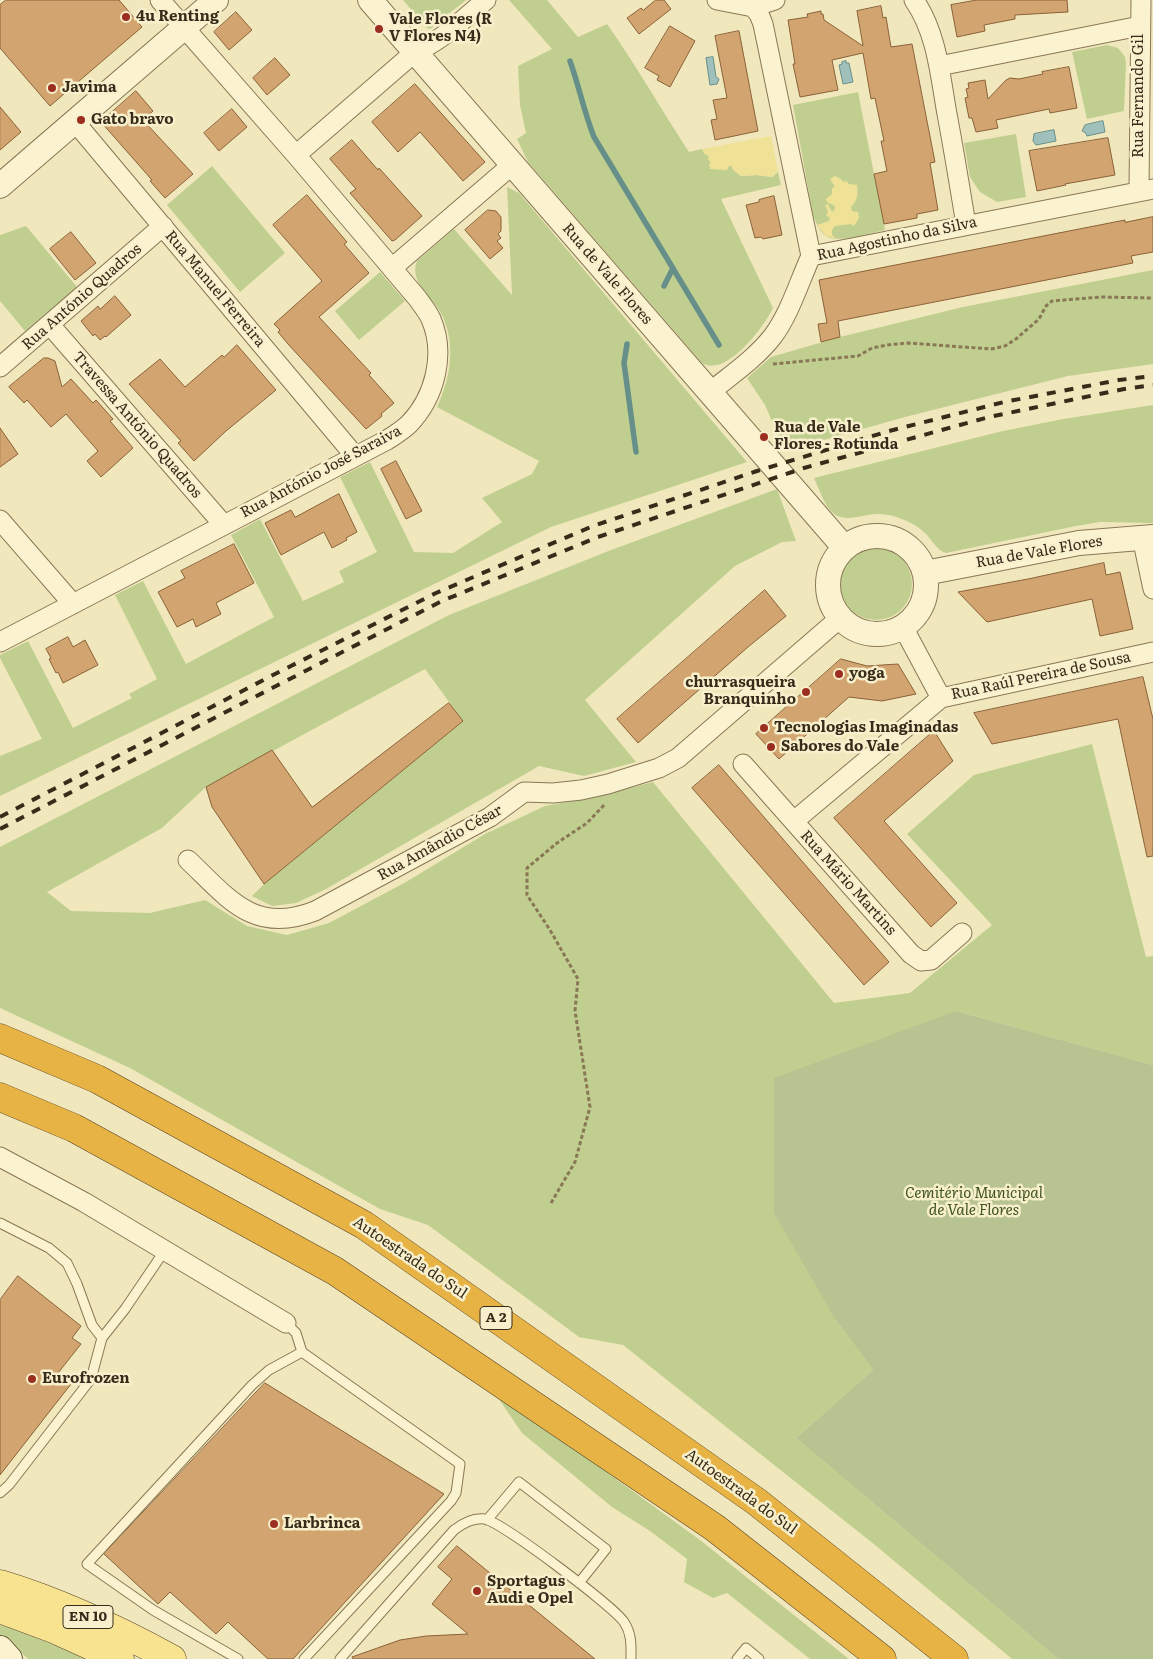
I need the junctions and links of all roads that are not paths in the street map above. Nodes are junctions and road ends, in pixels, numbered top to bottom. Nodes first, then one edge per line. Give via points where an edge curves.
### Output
1 (160, 0) edge
2 (216, 0) edge
3 (370, 0) edge
4 (486, 0) edge
5 (717, 0) edge
6 (775, 0) edge
7 (914, 0) edge
8 (1141, 0) edge
9 (753, 7) junction
10 (1140, 26) junction
11 (184, 27) junction
12 (415, 52) junction
13 (939, 66) junction
14 (74, 122) junction
15 (296, 155) junction
16 (512, 165) junction
17 (0, 186) edge
18 (1146, 190) edge
19 (966, 225) junction
20 (163, 226) junction
21 (811, 256) junction
22 (392, 268) junction
23 (50, 325) junction
24 (0, 367) edge
25 (710, 392) junction
26 (355, 456) junction
27 (0, 520) edge
28 (223, 524) junction
29 (1147, 537) edge
30 (844, 547) junction
31 (925, 573) junction
32 (1153, 589) edge
33 (72, 604) junction
34 (840, 618) junction
35 (903, 627) junction
36 (0, 642) edge
37 (1153, 652) edge
38 (941, 698) junction
39 (743, 764) dead end
40 (794, 821) junction
41 (188, 860) dead end
42 (962, 933) dead end
43 (0, 1038) edge
44 (0, 1097) edge
45 (0, 1157) edge
46 (0, 1223) edge
47 (165, 1250) junction
48 (286, 1323) joint
49 (102, 1338) junction
50 (302, 1352) junction
51 (0, 1493) edge
52 (487, 1520) junction
53 (578, 1583) junction
54 (0, 1584) edge
55 (0, 1609) edge
56 (120, 1659) edge
57 (172, 1659) edge
58 (238, 1659) edge
59 (304, 1659) edge
60 (340, 1659) edge
61 (632, 1659) edge
62 (737, 1659) edge
63 (759, 1659) edge
64 (882, 1659) edge
65 (954, 1659) edge

1 - 11 street, Rua António José Saraiva
2 - 11 street
3 - 12 street, Rua de Vale Flores
4 - 12 street via 440,38
5 - 9 street
6 - 9 street
7 - 13 street via 931,32
8 - 10 street, Rua Fernando Gil
9 - 21 street via 763,24
10 - 13 street
10 - 18 street, Rua Fernando Gil
11 - 14 street
11 - 15 street, Rua António José Saraiva
12 - 15 street
12 - 16 street, Rua de Vale Flores
13 - 19 street
14 - 17 street
14 - 20 street, Rua Manuel Ferreira
15 - 22 street, Rua António José Saraiva
16 - 22 street
16 - 25 street, Rua de Vale Flores
18 - 19 street, Rua Agostinho da Silva
19 - 21 street, Rua Agostinho da Silva
20 - 23 street, Rua António Quadros
20 - 26 street, Rua Manuel Ferreira
21 - 25 street, Rua Agostinho da Silva via 773,335
22 - 26 street, Rua António José Saraiva via 430,318 436,339 435,380 426,403 408,425
23 - 24 street, Rua António Quadros
23 - 28 street, Travessa António Quadros
25 - 30 street, Rua de Vale Flores
26 - 28 street, Rua António José Saraiva
27 - 33 street
28 - 33 street, Rua António José Saraiva
29 - 31 street, Rua de Vale Flores via 1079,542
29 - 32 street
30 - 31 street via 867,536 892,537 913,551
30 - 34 street via 828,574 827,590
31 - 35 street via 926,594 918,613
33 - 36 street, Rua António José Saraiva
34 - 35 street via 849,626 870,634
34 - 41 street, Rua Amândio César via 678,758 659,768 581,790 524,792 490,818 300,917 265,919 251,913 225,896
35 - 38 street
37 - 38 street, Rua Raúl Pereira de Sousa
38 - 40 street, Rua Raúl Pereira de Sousa
39 - 40 street, Rua Mário Martins
40 - 42 street, Rua Mário Martins via 911,954 921,961 931,960
43 - 65 highway, Autoestrada do Sul / A 2 via 98,1079 364,1225 757,1502
44 - 64 highway via 74,1128 335,1272 715,1528
45 - 47 street
46 - 49 lane via 49,1248 67,1263 92,1326
47 - 48 street
47 - 49 lane
48 - 50 lane via 296,1333
49 - 51 lane via 91,1379
50 - 58 lane via 269,1370 252,1385 87,1564 153,1610
50 - 59 lane via 460,1464 456,1493 451,1501
52 - 53 lane via 512,1534
52 - 53 lane via 519,1482 606,1549
52 - 60 lane via 476,1519 454,1530
53 - 61 lane via 624,1623 630,1633
54 - 57 main road, EN 10 via 71,1609
55 - 56 main road, EN 10
62 - 63 lane via 746,1648

